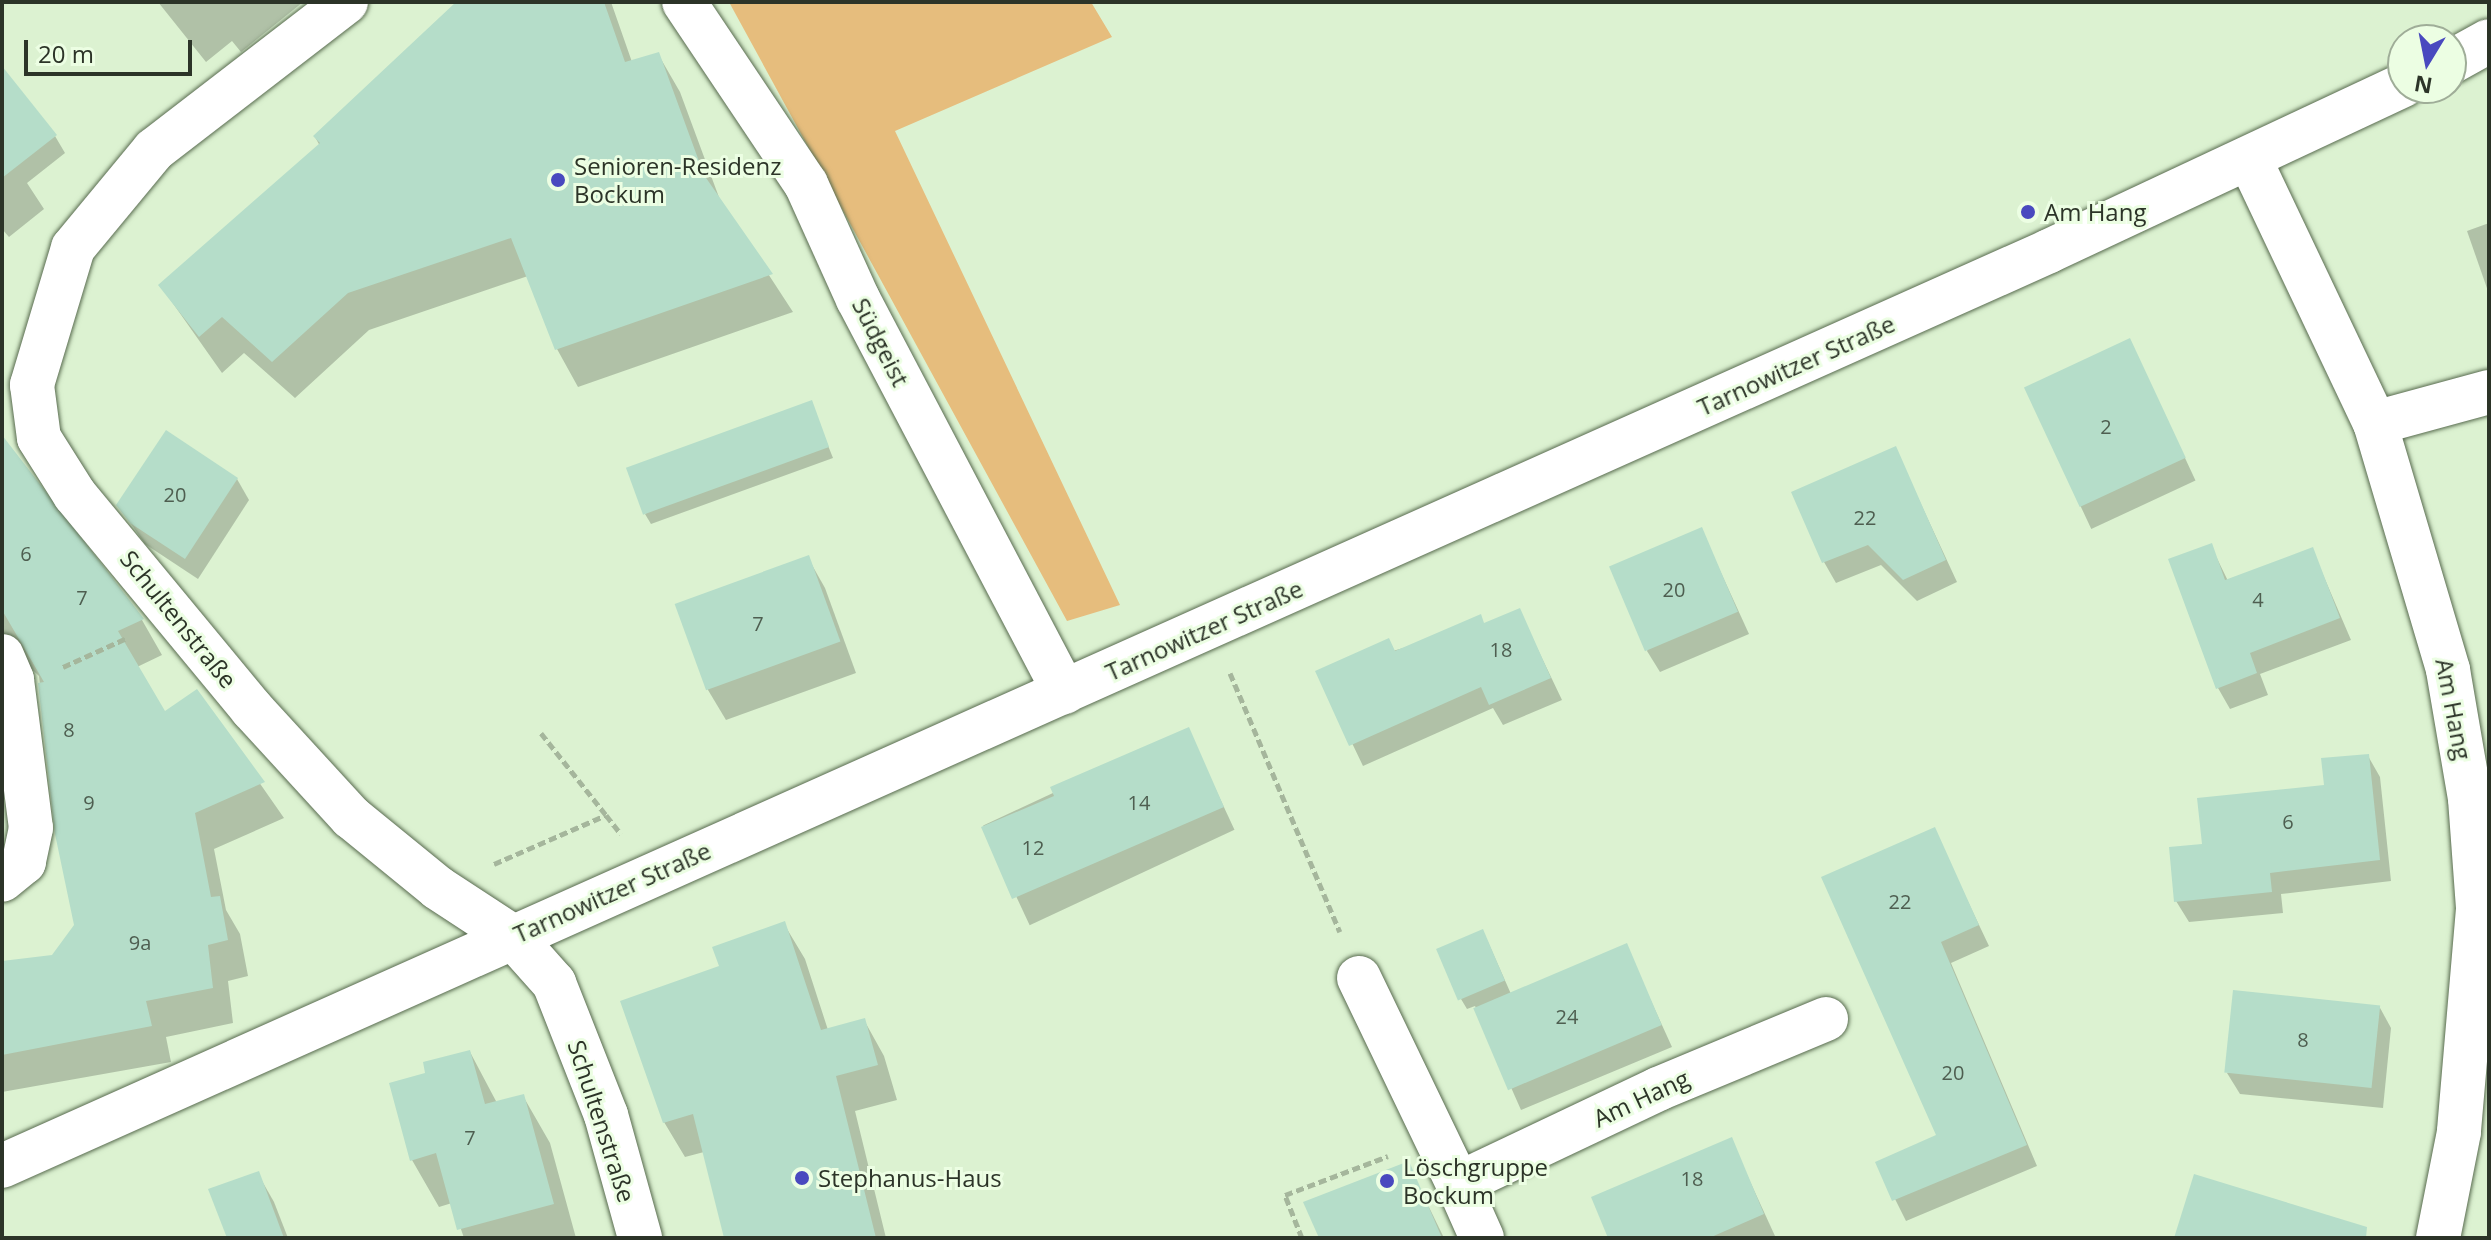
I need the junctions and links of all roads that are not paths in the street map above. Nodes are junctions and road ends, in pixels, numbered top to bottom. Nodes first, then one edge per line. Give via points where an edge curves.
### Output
1 (346, 2) edge
2 (684, 2) edge
3 (2489, 41) edge
4 (2467, 53) edge
5 (2387, 93) edge
6 (2250, 160) junction
7 (2489, 392) edge
8 (2375, 423) junction
9 (7, 668) edge
10 (1064, 692) junction
11 (2, 880) edge
12 (2484, 909) edge
13 (513, 937) junction
14 (1359, 978) road end
15 (1826, 1019) dead end
16 (2, 1166) edge
17 (1458, 1184) junction
18 (640, 1238) edge
19 (1482, 1238) edge
20 (2438, 1238) edge

1 - 13 street, Schultenstraße via 154,150 73,248 32,385 39,438 75,495 252,709 351,817 438,888
2 - 10 street, Südgeist via 806,184 858,299
3 - 4 street
5 - 6 street, Tarnowitzer Straße
6 - 8 street, Am Hang
6 - 10 street, Tarnowitzer Straße
7 - 8 street
8 - 12 street, Am Hang via 2448,670
9 - 11 street via 31,828 24,862
10 - 13 street, Tarnowitzer Straße
12 - 20 street, Am Hang via 2459,1132
13 - 16 street, Tarnowitzer Straße
13 - 18 street, Schultenstraße via 554,983 606,1115
14 - 17 street
15 - 17 street, Am Hang via 1658,1089
17 - 19 street

